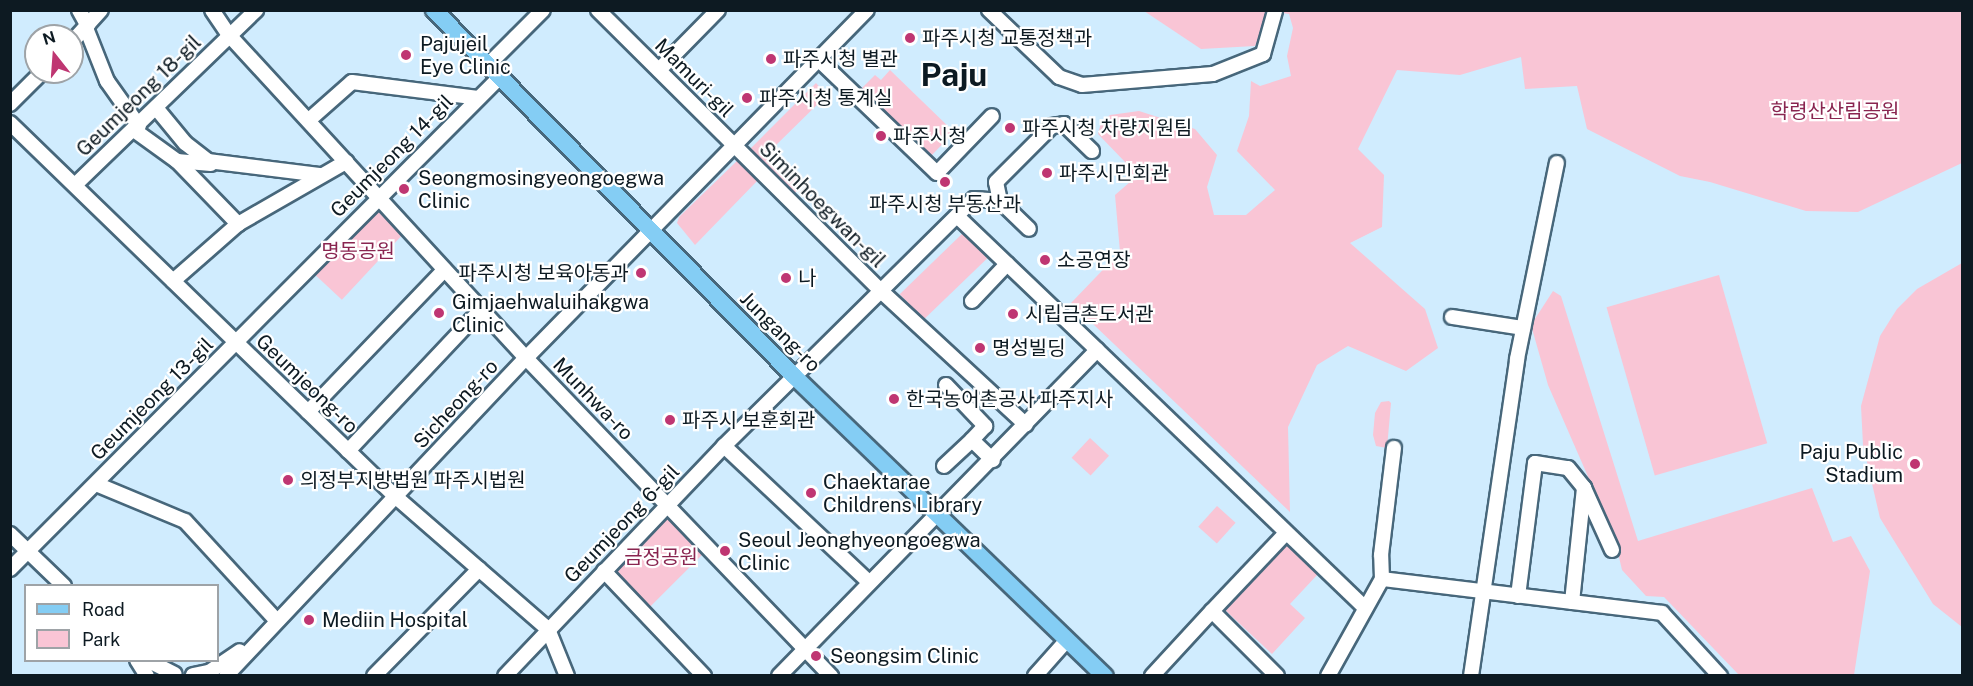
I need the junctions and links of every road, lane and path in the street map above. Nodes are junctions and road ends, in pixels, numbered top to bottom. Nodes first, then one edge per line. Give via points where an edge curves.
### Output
1 (79, 10) edge
2 (101, 10) edge
3 (212, 10) edge
4 (256, 10) edge
5 (434, 10) edge
6 (543, 10) edge
7 (598, 10) edge
8 (718, 10) edge
9 (867, 10) edge
10 (989, 10) edge
11 (1275, 11) edge
12 (87, 27) junction
13 (84, 30) edge
14 (229, 34) junction
15 (819, 60) junction
16 (489, 64) junction
17 (659, 70) junction
18 (501, 76) junction
19 (30, 84) edge
20 (478, 98) junction
21 (10, 104) edge
22 (157, 109) junction
23 (992, 116) dead end
24 (309, 120) junction
25 (10, 123) edge
26 (137, 128) junction
27 (736, 147) junction
28 (1092, 151) dead end
29 (177, 161) junction
30 (346, 162) junction
31 (219, 163) junction
32 (1557, 164) dead end
33 (321, 176) junction
34 (75, 186) junction
35 (378, 197) junction
36 (1000, 201) junction
37 (957, 216) junction
38 (238, 224) junction
39 (1029, 229) dead end
40 (650, 231) junction
41 (1007, 264) junction
42 (444, 270) junction
43 (173, 281) junction
44 (881, 291) junction
45 (972, 301) dead end
46 (481, 310) junction
47 (1452, 317) dead end
48 (1523, 328) junction
49 (236, 342) junction
50 (1097, 350) junction
51 (526, 358) junction
52 (795, 376) junction
53 (946, 385) dead end
54 (308, 412) junction
55 (1026, 425) junction
56 (972, 440) junction
57 (724, 446) junction
58 (1394, 448) dead end
59 (348, 451) junction
60 (993, 460) junction
61 (944, 466) dead end
62 (96, 484) junction
63 (1584, 488) junction
64 (396, 498) junction
65 (667, 504) junction
66 (934, 513) junction
67 (10, 534) edge
68 (1285, 534) junction
69 (1612, 550) dead end
70 (29, 552) junction
71 (10, 569) edge
72 (479, 569) junction
73 (604, 571) junction
74 (1382, 579) junction
75 (869, 582) junction
76 (63, 584) edge
77 (1483, 591) junction
78 (1518, 596) junction
79 (1572, 602) junction
80 (1365, 608) junction
81 (1212, 611) junction
82 (276, 620) junction
83 (548, 629) junction
84 (1067, 640) junction
85 (254, 641) junction
86 (806, 649) junction
87 (138, 662) edge
88 (150, 662) edge
89 (147, 675) edge
90 (173, 675) edge
91 (194, 675) edge
92 (226, 675) edge
93 (374, 675) edge
94 (506, 675) edge
95 (567, 675) edge
96 (704, 675) edge
97 (779, 675) edge
98 (831, 675) edge
99 (1035, 675) edge
100 (1105, 675) edge
101 (1152, 675) edge
102 (1277, 675) edge
103 (1328, 675) edge
104 (1471, 675) edge
105 (1720, 675) edge

1 - 12 street
2 - 12 street
3 - 14 street, Munhwa-ro
4 - 14 street, Geumjeong 18-gil
5 - 16 main road, Jungang-ro
6 - 16 street
7 - 17 street, Mamuri-gil
8 - 17 street
9 - 15 street, Sicheong-ro
10 - 11 street via 1059,77 1082,85 1213,74 1263,54
12 - 13 street
12 - 26 street via 107,81
14 - 22 street, Geumjeong 18-gil
14 - 24 street, Munhwa-ro
15 - 23 street via 937,173
15 - 27 street, Sicheong-ro
16 - 18 main road, Jungang-ro
17 - 27 street, Mamuri-gil
18 - 20 street, Geumjeong 14-gil
18 - 40 main road, Jungang-ro
19 - 21 street
20 - 24 street via 352,82
20 - 35 street, Geumjeong 14-gil
22 - 26 street, Geumjeong 18-gil
22 - 31 street via 200,156
24 - 30 street, Munhwa-ro
25 - 34 street, Geumjeong-ro
26 - 29 street
26 - 34 street, Geumjeong 18-gil
27 - 40 street, Sicheong-ro
27 - 44 street, Siminhoegwan-gil
28 - 36 street via 1064,124 1052,126 996,183
29 - 31 street
29 - 38 street
30 - 33 street
30 - 35 street, Munhwa-ro
31 - 33 street
32 - 48 street
33 - 38 street
34 - 43 street, Geumjeong-ro
35 - 42 street, Munhwa-ro
35 - 49 street, Geumjeong 14-gil
36 - 37 street, Geumjeong 6-gil via 974,199
36 - 39 street
37 - 41 street
37 - 44 street, Geumjeong 6-gil
38 - 43 street
40 - 51 street, Sicheong-ro
40 - 52 main road, Jungang-ro
41 - 45 street
41 - 50 street
42 - 46 street, Munhwa-ro
42 - 54 street
43 - 49 street, Geumjeong-ro
44 - 52 street, Geumjeong 6-gil
44 - 55 street, Siminhoegwan-gil
46 - 51 street, Munhwa-ro
46 - 59 street
47 - 48 street
48 - 77 street
49 - 54 street, Geumjeong-ro
49 - 62 street, Geumjeong 13-gil
50 - 55 street
50 - 68 street
51 - 64 street, Sicheong-ro
51 - 65 street, Munhwa-ro
52 - 57 street, Geumjeong 6-gil
52 - 66 main road, Jungang-ro
53 - 56 street via 985,426
54 - 59 street, Geumjeong-ro
55 - 60 street
56 - 60 street
56 - 61 street
57 - 65 street, Geumjeong 6-gil
57 - 75 street
58 - 74 street
59 - 64 street, Geumjeong-ro
60 - 66 street
62 - 70 street, Geumjeong 13-gil
62 - 82 street, Geumjeong 13-gil via 185,521
63 - 69 street
63 - 78 street via 1568,468 1535,463
63 - 79 street
64 - 72 street, Geumjeong-ro
64 - 82 street, Sicheong-ro
65 - 73 street, Geumjeong 6-gil
65 - 86 street, Munhwa-ro
66 - 75 street
66 - 84 main road, Jungang-ro
67 - 70 street
68 - 80 street
68 - 81 street
70 - 71 street, Geumjeong 13-gil
70 - 76 street
72 - 83 street, Geumjeong-ro
72 - 93 street
73 - 83 street, Geumjeong 6-gil
73 - 96 street
74 - 77 street
74 - 80 street
75 - 86 street
77 - 78 street
77 - 104 street
78 - 79 street
79 - 105 street via 1662,613
80 - 103 street
81 - 101 street
81 - 102 street
82 - 85 street, Sicheong-ro
83 - 94 street, Geumjeong 6-gil
83 - 95 street, Geumjeong-ro
84 - 99 street
84 - 100 main road, Jungang-ro
85 - 91 street via 209,672
85 - 92 street
86 - 97 street
86 - 98 street, Munhwa-ro
87 - 89 street
88 - 90 street
90 - 91 street

